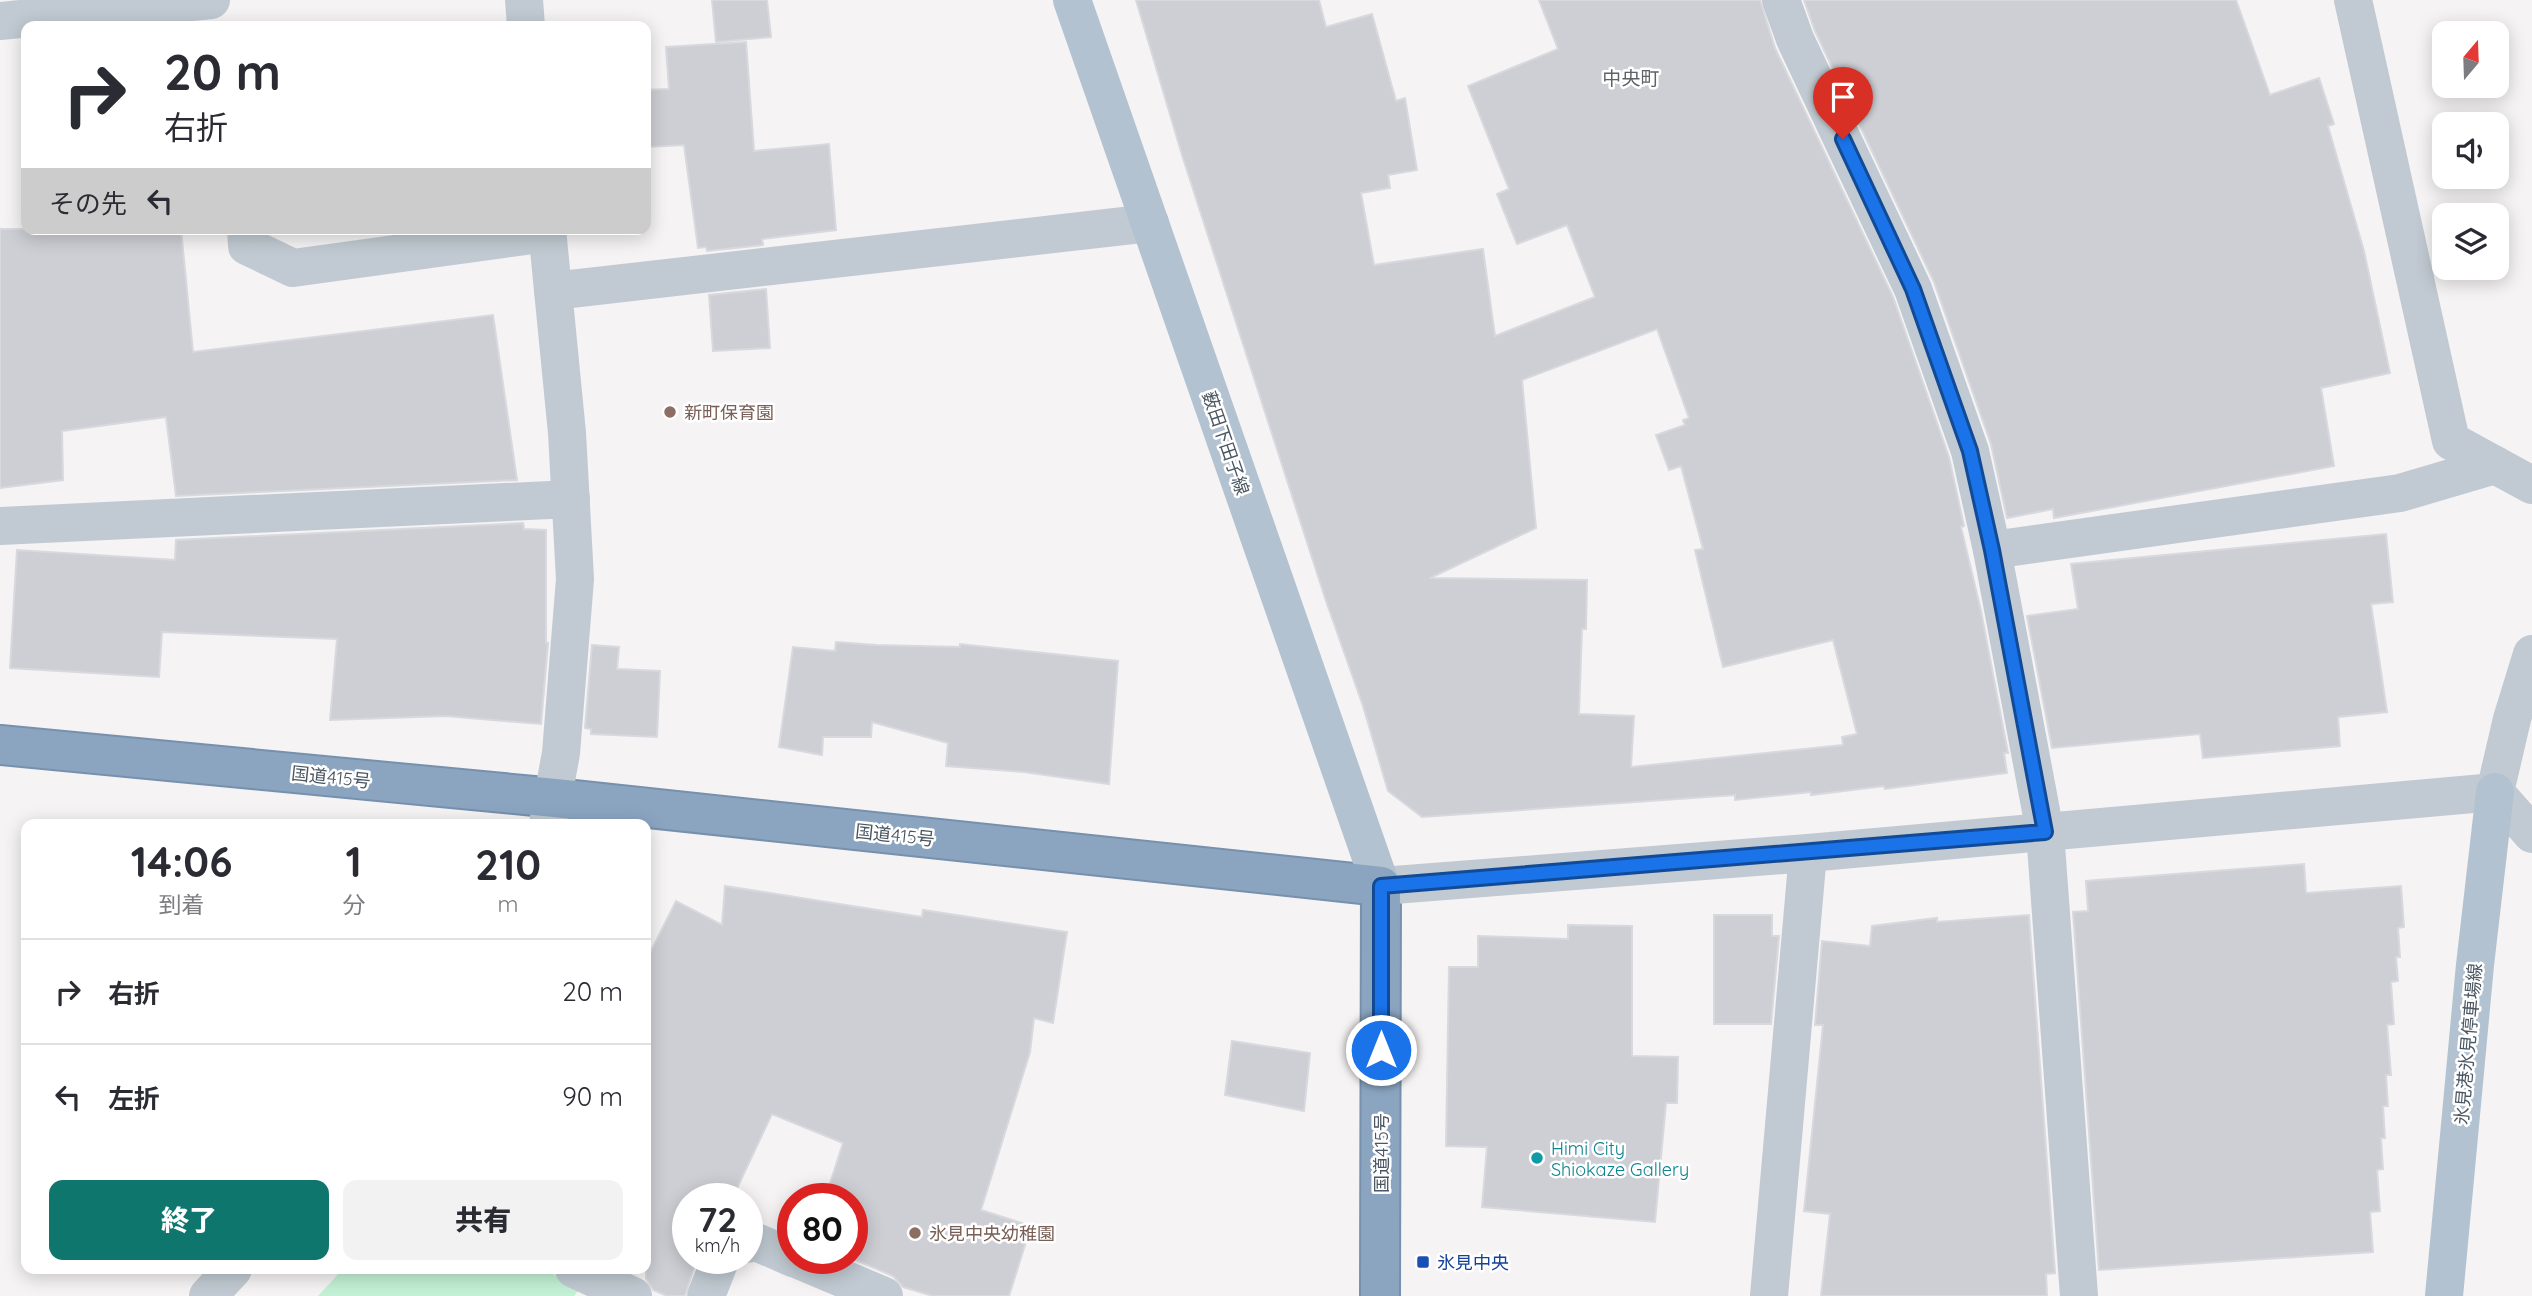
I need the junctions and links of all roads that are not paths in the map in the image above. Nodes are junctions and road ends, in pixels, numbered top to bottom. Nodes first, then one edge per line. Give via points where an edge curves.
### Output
1 (211, 0) edge
2 (225, 0) edge
3 (524, 0) edge
4 (1072, 0) edge
5 (1781, 0) edge
6 (2353, 0) edge
7 (227, 21) edge
8 (526, 21) edge
9 (0, 22) edge
10 (1150, 223) junction
11 (246, 235) edge
12 (520, 235) edge
13 (547, 235) edge
14 (553, 291) junction
15 (2495, 465) junction
16 (2532, 485) edge
17 (571, 499) junction
18 (0, 526) edge
19 (1992, 550) junction
20 (2532, 654) edge
21 (0, 745) edge
22 (2495, 792) junction
23 (552, 811) edge
24 (640, 819) edge
25 (651, 820) edge
26 (2045, 832) junction
27 (2532, 834) edge
28 (1808, 853) junction
29 (1381, 886) junction
30 (228, 1274) edge
31 (585, 1274) edge
32 (715, 1274) edge
33 (831, 1274) edge
34 (208, 1296) edge
35 (633, 1296) edge
36 (706, 1296) edge
37 (884, 1296) edge
38 (1380, 1296) edge
39 (1769, 1296) edge
40 (2079, 1296) edge
41 (2444, 1296) edge

1 - 9 street
2 - 7 street
3 - 8 street
4 - 10 main road, 薮田下田子線
5 - 19 street via 1913,289 1970,451
6 - 15 street via 2451,441
10 - 14 street
10 - 29 main road, 薮田下田子線
11 - 12 street via 247,246 293,268
13 - 14 street
14 - 17 street
15 - 16 street
15 - 19 street via 2400,493
17 - 18 street
17 - 23 street via 575,579
19 - 26 street
20 - 22 street
21 - 23 highway, 国道415号
22 - 26 street
22 - 27 street
22 - 41 main road, 氷見港氷見停車場線
23 - 24 highway, 国道415号
25 - 29 highway, 国道415号
26 - 28 street
26 - 40 street
28 - 29 street
28 - 39 street
29 - 38 highway, 国道415号
30 - 34 street
31 - 35 street
32 - 36 street
33 - 37 street

